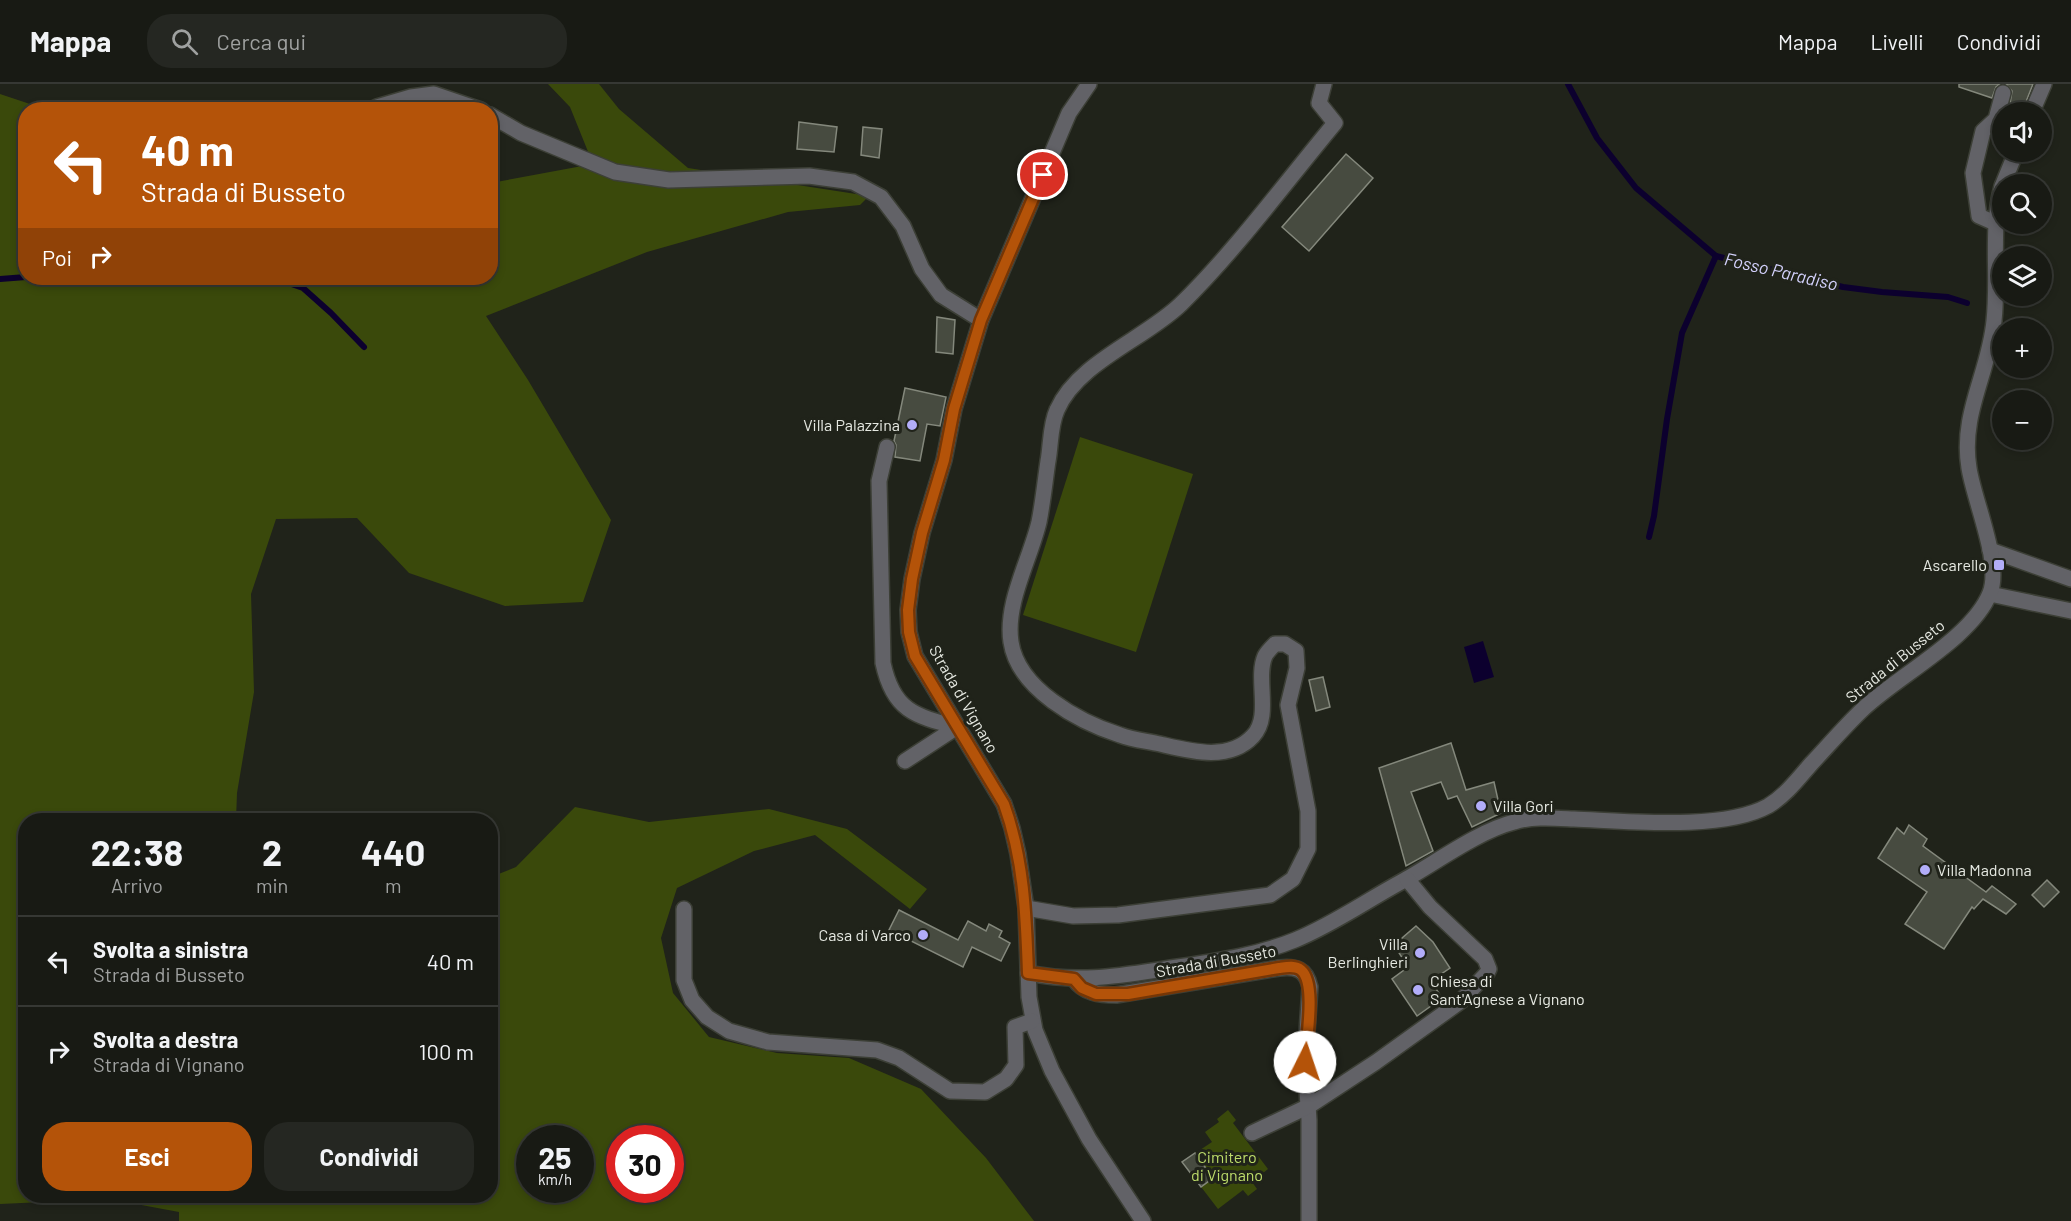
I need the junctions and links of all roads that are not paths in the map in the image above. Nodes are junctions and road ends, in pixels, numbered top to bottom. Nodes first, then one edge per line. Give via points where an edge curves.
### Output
1 (1089, 84) edge
2 (1324, 84) edge
3 (2044, 84) edge
4 (2003, 93) dead end
5 (394, 102) edge
6 (458, 102) edge
7 (2036, 102) edge
8 (498, 120) edge
9 (1992, 222) edge
10 (1997, 234) edge
11 (981, 320) junction
12 (887, 447) dead end
13 (1990, 550) junction
14 (2071, 579) edge
15 (1990, 594) junction
16 (2071, 611) edge
17 (957, 727) junction
18 (905, 761) dead end
19 (1407, 879) junction
20 (1026, 908) junction
21 (684, 909) dead end
22 (1028, 973) junction
23 (1074, 979) junction
24 (1032, 1021) junction
25 (1309, 1106) junction
26 (1252, 1133) dead end
27 (1143, 1221) edge
28 (1309, 1221) edge

1 - 11 street, Strada di Vignano via 1069,113
2 - 20 street via 1319,103 1335,123 1203,282 1178,307 1110,354 1067,393 1056,412 1038,523 1011,613 1011,642 1016,657 1025,675 1047,697 1080,719 1121,736 1190,751 1217,753 1236,748 1254,735 1262,720 1265,656 1275,644 1285,644 1296,651 1297,668 1288,705 1308,811 1308,849 1293,879 1270,895 1118,915 1073,916
3 - 7 street
4 - 9 street via 1996,119 1983,131 1973,173 1979,216
5 - 6 street via 434,94
8 - 11 street via 615,171 669,180 809,176 853,182 881,197 903,226 922,269 941,295
10 - 13 street via 1993,330 1971,407 1966,445 1971,481
11 - 17 street, Strada di Vignano via 922,533 908,610 915,656
12 - 17 street via 879,481 887,681 907,709
13 - 14 street
13 - 15 street via 1994,571
15 - 16 street
15 - 19 street, Strada di Busseto via 1964,628 1863,710 1766,807 1730,817 1687,822 1519,820 1488,832
17 - 18 street
17 - 20 street, Strada di Vignano via 1004,804 1018,854
19 - 23 street, Strada di Busseto via 1302,937 1276,947 1215,961
19 - 25 street via 1430,907 1478,951 1488,964 1487,973 1448,1011
20 - 22 street, Strada di Vignano
21 - 24 street via 684,980 692,1000 707,1017 729,1031 768,1042 877,1050 899,1058 950,1091 985,1092 1006,1079 1016,1065 1015,1027
22 - 23 street, Strada di Busseto
22 - 24 street, Strada di Vignano
23 - 25 street, Strada di Busseto via 1086,991 1116,995 1279,968 1300,969 1310,987 1305,1062
24 - 27 street, Strada di Vignano via 1043,1052 1075,1114
25 - 26 street
25 - 28 street, Strada di Busseto

